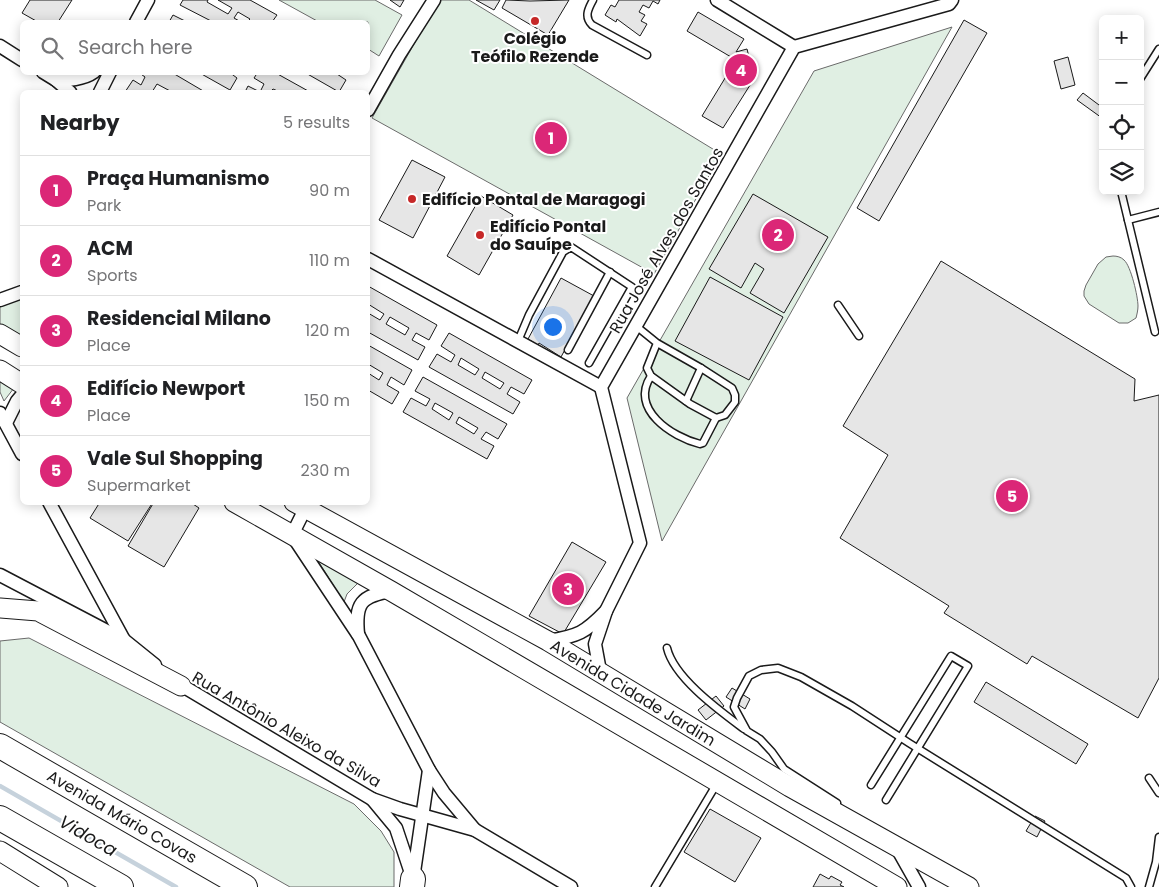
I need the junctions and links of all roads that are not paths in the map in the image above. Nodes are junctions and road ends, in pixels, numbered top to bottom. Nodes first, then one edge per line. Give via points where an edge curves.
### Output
1 (148, 0) edge
2 (434, 0) edge
3 (593, 0) edge
4 (717, 0) edge
5 (952, 0) edge
6 (137, 20) edge
7 (0, 46) edge
8 (794, 47) junction
9 (1159, 49) edge
10 (647, 55) dead end
11 (20, 59) edge
12 (1144, 73) edge
13 (48, 75) edge
14 (91, 75) edge
15 (108, 75) edge
16 (56, 80) junction
17 (68, 90) edge
18 (101, 90) edge
19 (370, 106) edge
20 (1122, 195) edge
21 (1159, 212) edge
22 (1128, 220) junction
23 (370, 260) edge
24 (610, 272) junction
25 (20, 293) edge
26 (0, 300) edge
27 (838, 305) dead end
28 (636, 326) junction
29 (1155, 332) dead end
30 (0, 334) edge
31 (859, 336) dead end
32 (518, 342) junction
33 (657, 343) junction
34 (20, 346) edge
35 (568, 350) dead end
36 (589, 363) dead end
37 (701, 368) junction
38 (0, 370) edge
39 (651, 376) junction
40 (20, 383) edge
41 (601, 387) junction
42 (20, 397) edge
43 (686, 401) junction
44 (3, 418) edge
45 (716, 418) junction
46 (20, 450) edge
47 (51, 505) edge
48 (239, 505) edge
49 (300, 506) edge
50 (292, 535) junction
51 (0, 575) edge
52 (391, 591) junction
53 (0, 608) edge
54 (606, 611) junction
55 (358, 636) junction
56 (124, 640) junction
57 (548, 641) junction
58 (666, 648) dead end
59 (600, 671) junction
60 (181, 686) junction
61 (747, 731) junction
62 (900, 738) junction
63 (0, 746) edge
64 (917, 748) junction
65 (429, 770) junction
66 (1149, 778) dead end
67 (718, 782) junction
68 (871, 785) dead end
69 (1159, 793) edge
70 (372, 799) junction
71 (886, 800) dead end
72 (847, 810) dead end
73 (422, 815) junction
74 (855, 815) dead end
75 (0, 818) edge
76 (475, 830) junction
77 (1159, 837) edge
78 (891, 844) junction
79 (0, 852) edge
80 (412, 883) edge
81 (58, 887) edge
82 (121, 887) edge
83 (245, 887) edge
84 (571, 887) edge
85 (655, 887) edge
86 (897, 887) edge
87 (919, 887) edge
88 (969, 887) edge
89 (1131, 887) edge
90 (1149, 887) edge

1 - 6 street
2 - 19 street
3 - 10 lane via 587,14 592,26
4 - 8 street
5 - 8 street via 949,4
7 - 11 street
8 - 28 street, Rua José Alves dos Santos
9 - 12 lane
13 - 16 street
14 - 16 street via 74,80
15 - 18 street
16 - 17 street
20 - 22 lane
21 - 22 lane
22 - 29 lane
23 - 32 street
24 - 32 lane via 571,247 567,248
24 - 35 lane
24 - 36 lane via 632,287
25 - 26 street
27 - 31 lane
28 - 33 lane
28 - 41 street, Rua José Alves dos Santos
30 - 34 main road
32 - 41 street
33 - 37 lane
33 - 39 lane via 647,368
37 - 43 lane
37 - 45 lane via 735,392 730,410
38 - 40 main road
39 - 43 lane
39 - 45 lane via 646,384 645,398 653,415 668,430 702,444
41 - 54 street via 640,543
42 - 44 street
43 - 45 lane
44 - 46 street
47 - 56 street
48 - 50 main road, Avenida Cidade Jardim
49 - 50 street
49 - 57 main road, Avenida Cidade Jardim
50 - 52 main road, Avenida Cidade Jardim
50 - 55 street
51 - 56 street
52 - 55 street via 375,594 358,607
52 - 67 main road, Avenida Cidade Jardim
53 - 60 main road via 38,611
54 - 57 street via 578,634
54 - 59 street via 595,644
55 - 65 street
56 - 60 street, Rua Antônio Aleixo da Silva
57 - 59 main road, Avenida Cidade Jardim
58 - 61 lane via 676,668 717,709
59 - 78 main road, Avenida Cidade Jardim via 790,787
60 - 70 street, Rua Antônio Aleixo da Silva
61 - 62 lane via 734,707 737,698 749,676 761,670 778,668 801,677 852,706
61 - 72 lane via 760,739 784,769
62 - 64 lane
62 - 64 lane via 951,656 960,661 968,666
62 - 68 lane
63 - 83 highway, Avenida Mário Covas
64 - 71 lane
64 - 89 lane via 1126,878
65 - 73 street
65 - 76 street
66 - 69 lane
67 - 85 lane
67 - 86 main road, Avenida Cidade Jardim
70 - 73 street, Rua Antônio Aleixo da Silva
70 - 80 street via 396,828
73 - 76 street, Rua Antônio Aleixo da Silva
73 - 80 street
74 - 78 lane
75 - 82 highway
76 - 84 street
77 - 90 lane
78 - 87 street
78 - 88 main road, Avenida Cidade Jardim
79 - 81 main road

